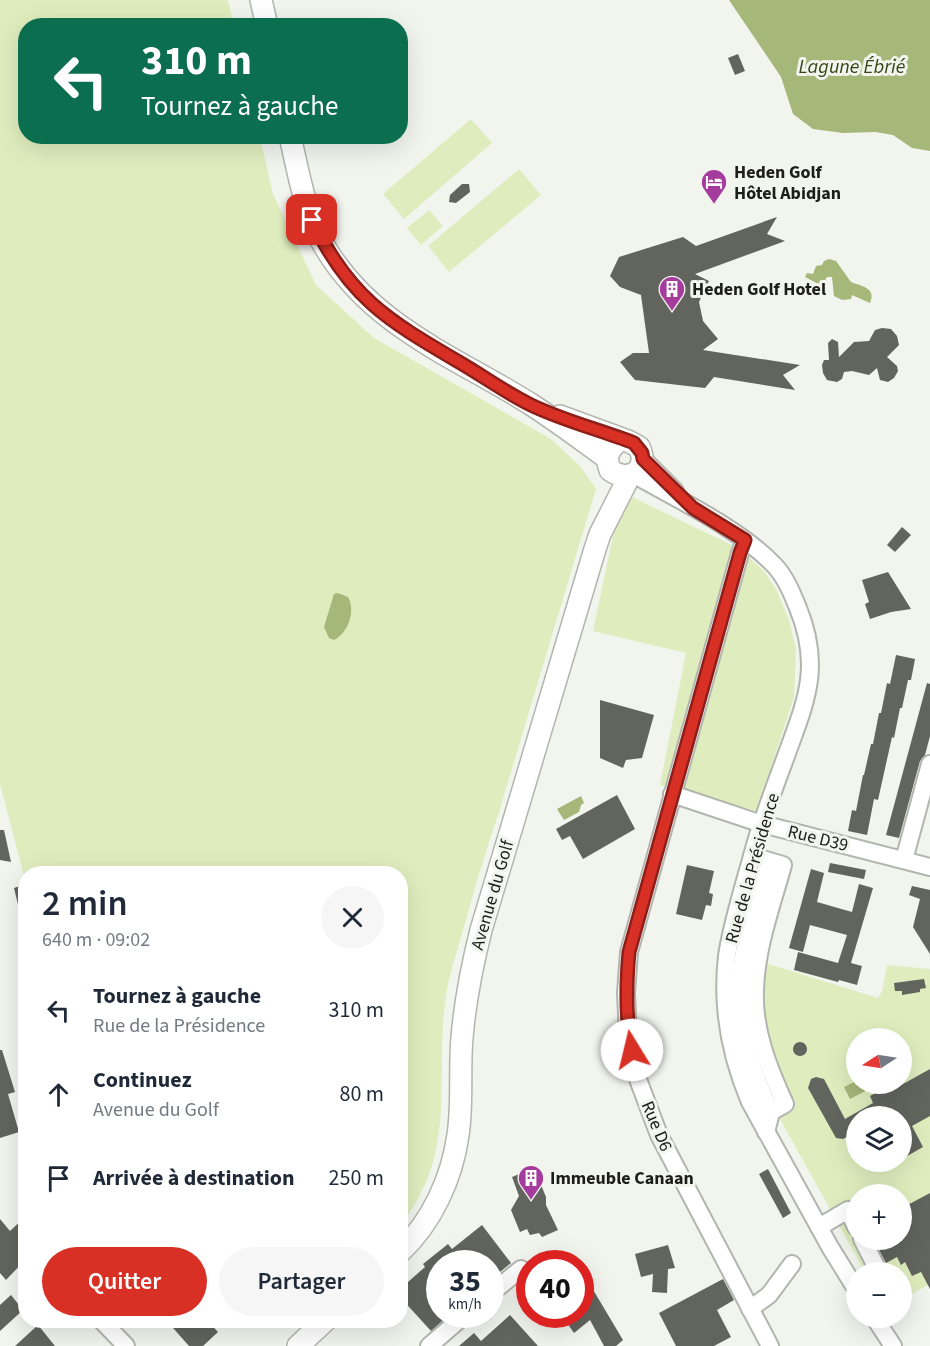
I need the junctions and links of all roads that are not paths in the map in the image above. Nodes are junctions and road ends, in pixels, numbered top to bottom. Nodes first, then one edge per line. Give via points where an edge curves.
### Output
1 (261, 0) edge
2 (265, 18) edge
3 (292, 144) edge
4 (532, 405) junction
5 (625, 467) junction
6 (745, 540) junction
7 (930, 764) edge
8 (672, 794) junction
9 (762, 824) junction
10 (760, 859) junction
11 (904, 860) junction
12 (930, 867) edge
13 (766, 1132) junction
14 (846, 1211) edge
15 (819, 1227) junction
16 (408, 1243) edge
17 (792, 1264) dead end
18 (846, 1272) edge
19 (516, 1273) edge
20 (504, 1283) edge
21 (750, 1309) junction
22 (108, 1328) edge
23 (317, 1328) edge
24 (450, 1328) edge
25 (881, 1328) edge
26 (123, 1345) edge
27 (298, 1346) edge
28 (429, 1346) edge
29 (770, 1346) edge
30 (892, 1346) edge

1 - 2 main road
3 - 4 main road, Avenue du Golf via 312,220 325,248 357,290 409,333
4 - 5 main road, Avenue du Golf
4 - 5 main road, Avenue du Golf via 622,439 612,446
5 - 6 street, Rue de la Présidence
5 - 16 main road, Avenue du Golf via 580,595 472,968 461,1041 459,1134 448,1178 427,1220
6 - 8 street, Rue D6
6 - 9 street, Rue de la Présidence via 776,566 785,579 804,623 809,646 810,672 802,714
7 - 11 street
8 - 9 street, Rue D39
8 - 21 street, Rue D6 via 629,952 628,1035 639,1082 659,1135
9 - 10 street, Rue de la Présidence
9 - 11 street, Rue D39
10 - 13 street, Rue de la Présidence via 732,926 724,991 740,1078
10 - 13 street via 783,865 754,991 763,1049 784,1104 771,1112
11 - 12 street, Rue D39
13 - 15 street, Rue de la Présidence
14 - 15 street
15 - 18 street, Rue de la Présidence
17 - 21 street via 769,1295
19 - 20 street
21 - 29 street, Rue D6
22 - 26 street
23 - 27 main road
24 - 28 street
25 - 30 street

